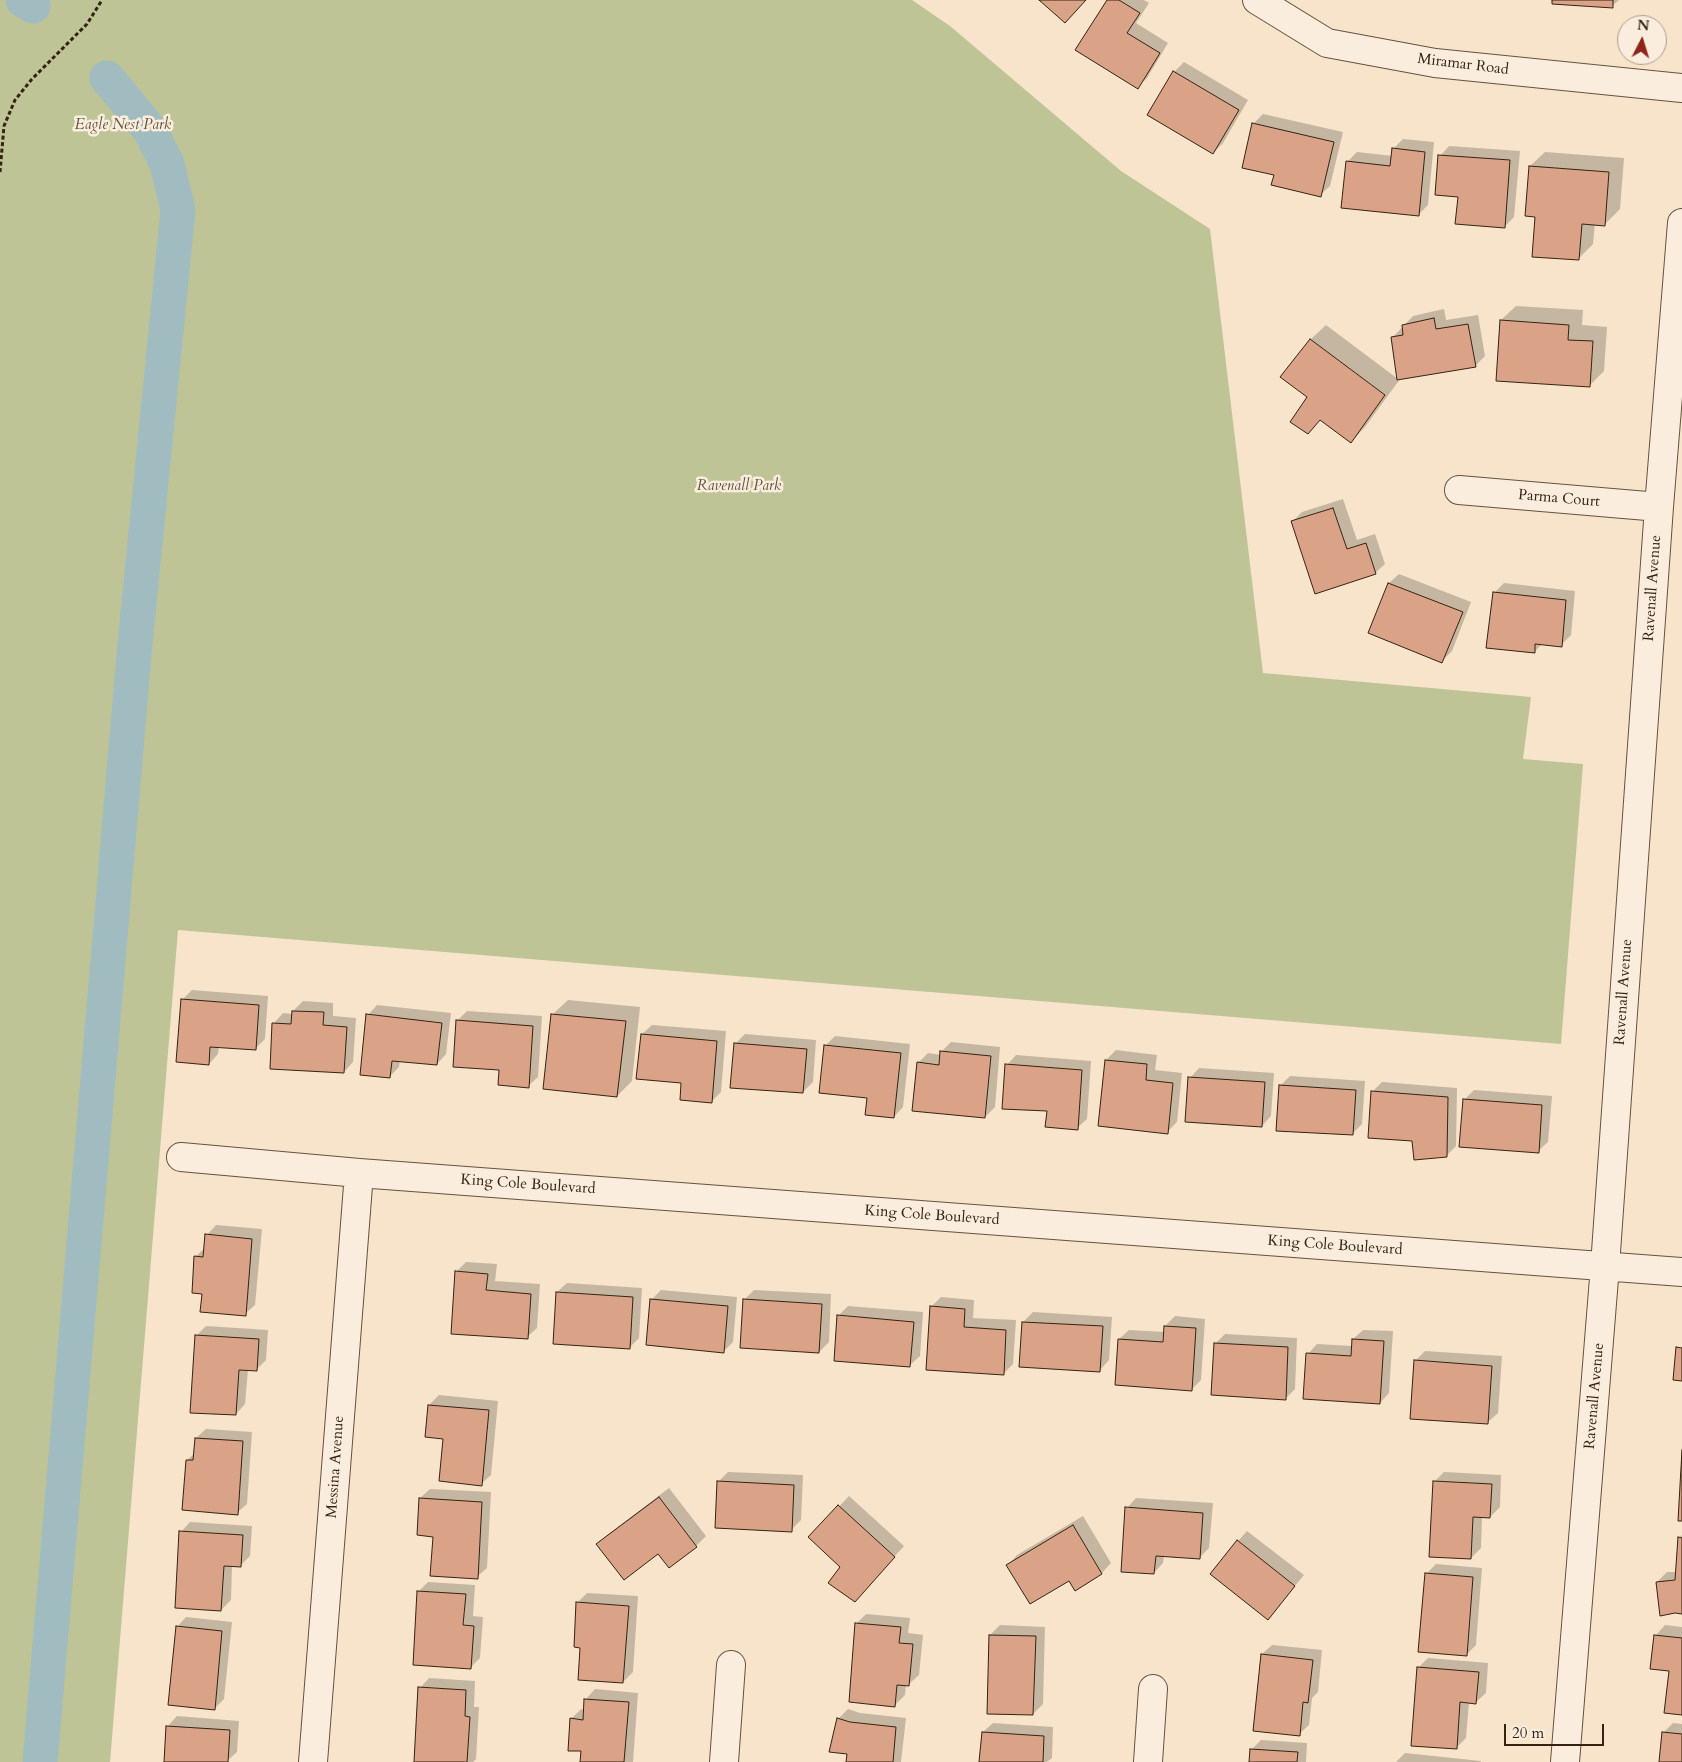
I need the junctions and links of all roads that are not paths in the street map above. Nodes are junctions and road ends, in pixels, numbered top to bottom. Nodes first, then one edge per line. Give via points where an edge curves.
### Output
1 (1257, 0) edge
2 (1682, 88) edge
3 (1682, 222) edge
4 (1459, 490) dead end
5 (1659, 507) junction
6 (181, 1157) dead end
7 (359, 1173) junction
8 (1605, 1266) junction
9 (1682, 1272) edge
10 (732, 1665) dead end
11 (1153, 1689) dead end
12 (313, 1762) edge
13 (724, 1762) edge
14 (1148, 1762) edge
15 (1565, 1762) edge

1 - 2 street, Miramar Road via 1327,43 1435,63
3 - 5 street, Ravenall Avenue
4 - 5 street, Parma Court
5 - 8 street, Ravenall Avenue
6 - 7 street, King Cole Boulevard
7 - 8 street, King Cole Boulevard
7 - 12 street, Messina Avenue
8 - 9 street, King Cole Boulevard
8 - 15 street, Ravenall Avenue
10 - 13 street
11 - 14 street

